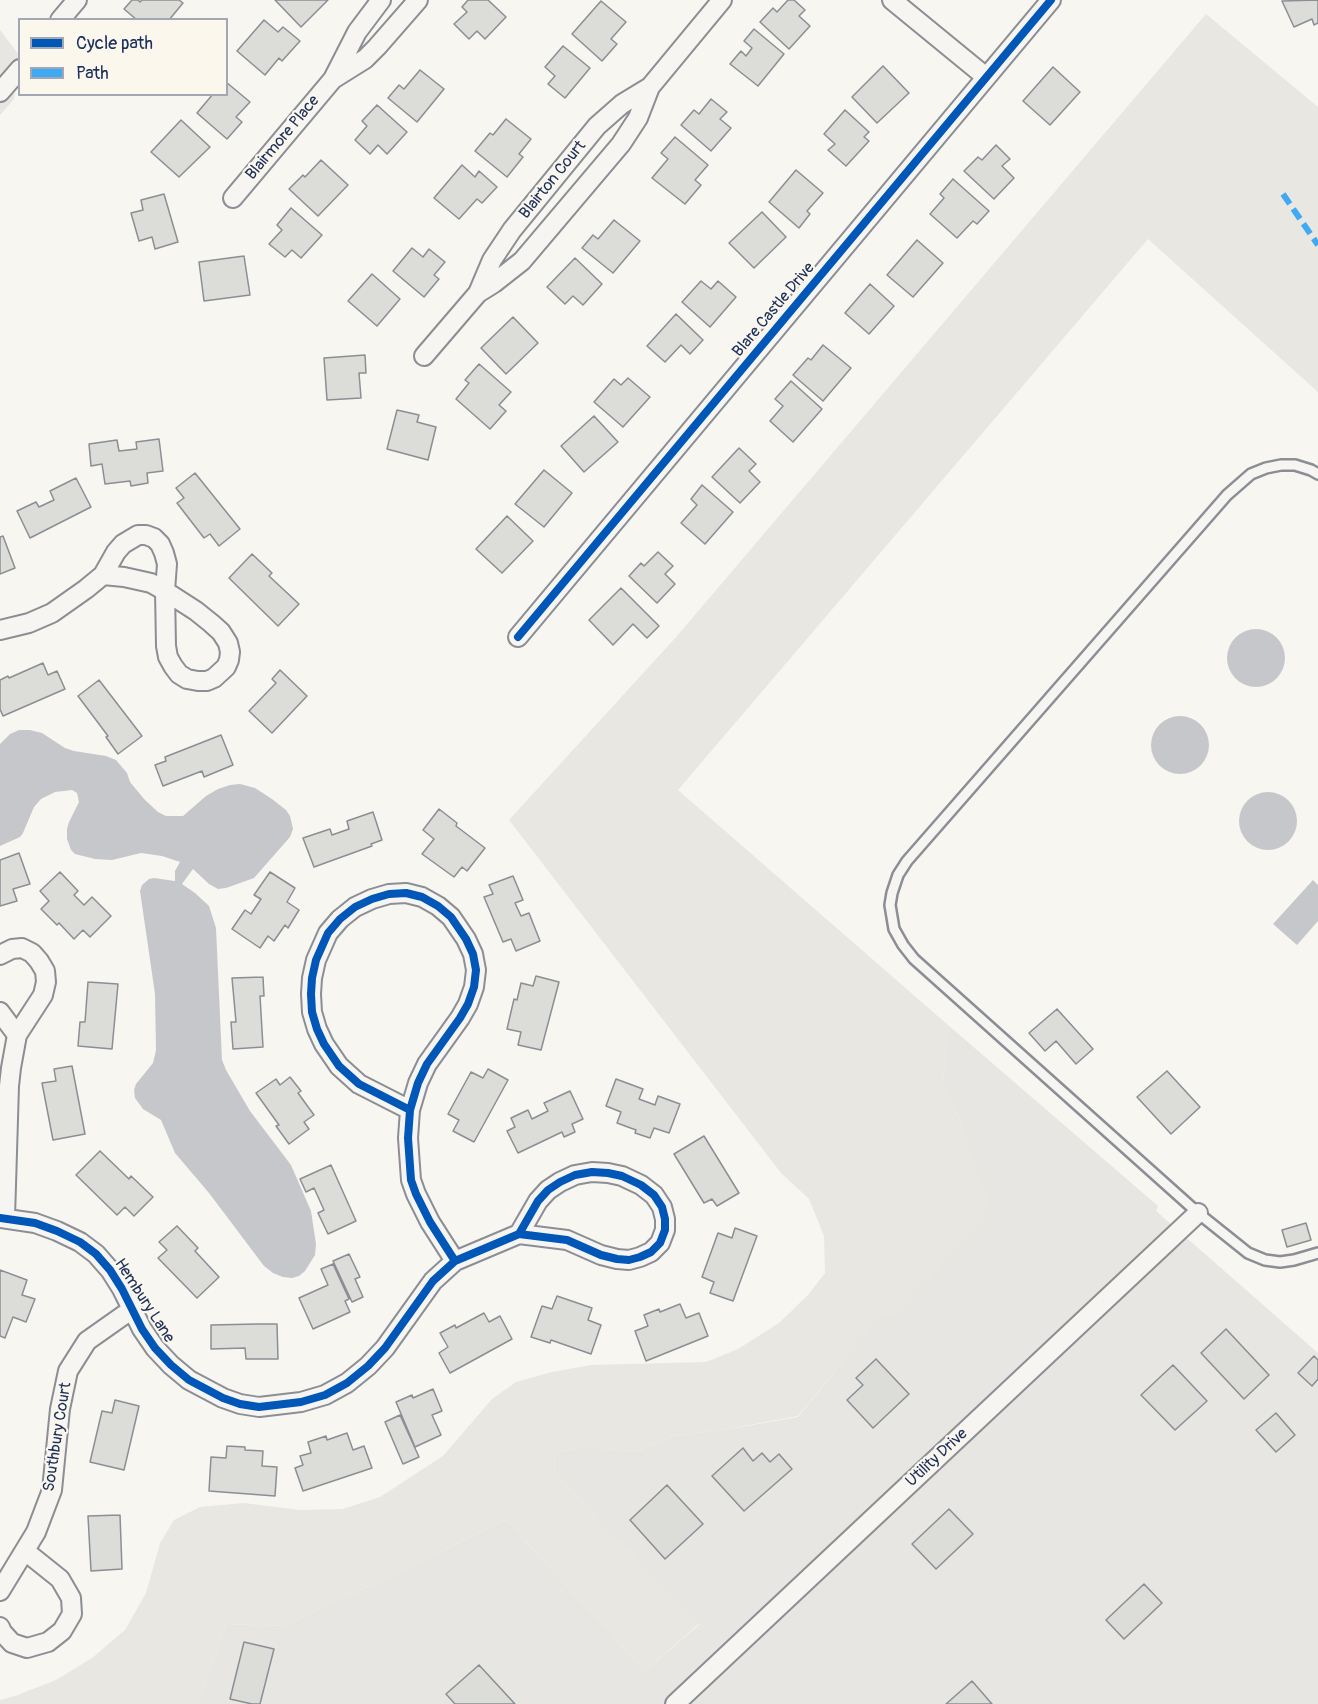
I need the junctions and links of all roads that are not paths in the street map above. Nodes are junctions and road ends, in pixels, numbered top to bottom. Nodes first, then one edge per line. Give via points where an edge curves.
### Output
1 (77, 0) edge
2 (381, 0) edge
3 (418, 0) edge
4 (722, 0) edge
5 (892, 0) edge
6 (1051, 0) edge
7 (62, 18) edge
8 (18, 71) edge
9 (986, 77) junction
10 (333, 79) junction
11 (650, 87) junction
12 (0, 92) edge
13 (233, 198) dead end
14 (478, 292) junction
15 (423, 356) dead end
16 (1318, 474) edge
17 (103, 575) junction
18 (165, 591) junction
19 (0, 630) edge
20 (518, 637) dead end
21 (0, 955) edge
22 (0, 1012) edge
23 (17, 1035) junction
24 (410, 1110) junction
25 (1198, 1213) junction
26 (3, 1218) edge
27 (519, 1234) junction
28 (1318, 1253) edge
29 (455, 1261) junction
30 (131, 1310) junction
31 (25, 1551) junction
32 (0, 1591) edge
33 (0, 1627) edge
34 (675, 1704) edge

1 - 7 street
2 - 10 street, Blairmore Place via 357,32
3 - 10 street, Blairmore Place via 377,47
4 - 11 street, Blairton Court
5 - 9 street
6 - 9 street, Blare Castle Drive
8 - 12 street
9 - 20 street, Blare Castle Drive
10 - 13 street, Blairmore Place
11 - 14 street, Blairton Court via 597,126 502,244
11 - 14 street, Blairton Court via 638,118 614,152 522,261
14 - 15 street, Blairton Court
16 - 25 lane via 1295,465 1266,468 1251,474 1227,495 907,861 898,875 890,905 894,929 914,959
17 - 18 street via 137,579
17 - 18 street via 123,544 146,535 160,544 164,553
17 - 19 street via 52,613
18 - 18 street via 166,646 172,666 187,679 214,678 229,660 228,643 211,623
21 - 23 street via 22,948 32,953 45,971 43,995
22 - 23 street
23 - 26 street via 9,1086
24 - 24 street via 427,1064 468,1004 476,970 466,939 451,917 422,897 406,893 372,899 340,919 328,933 316,960 311,994 317,1029 339,1066 359,1084
24 - 29 street via 411,1180 430,1222
25 - 28 lane via 1248,1253 1265,1260 1280,1262
25 - 34 street, Utility Drive
26 - 30 street, Hembury Lane via 35,1223 80,1242 110,1270
27 - 27 street, Hembury Lane via 567,1240 601,1255 629,1260 651,1252 660,1243 664,1219 662,1207 641,1185 622,1176 591,1172 575,1175 548,1190
27 - 29 street, Hembury Lane
29 - 30 street, Hembury Lane via 433,1281 368,1366 325,1395 278,1406 249,1406 189,1380 155,1347
30 - 31 street, Southbury Court via 87,1341 68,1371 52,1490
31 - 32 street, Southbury Court
31 - 33 street via 60,1579 71,1598 72,1614 62,1631 48,1642 27,1648 12,1643

